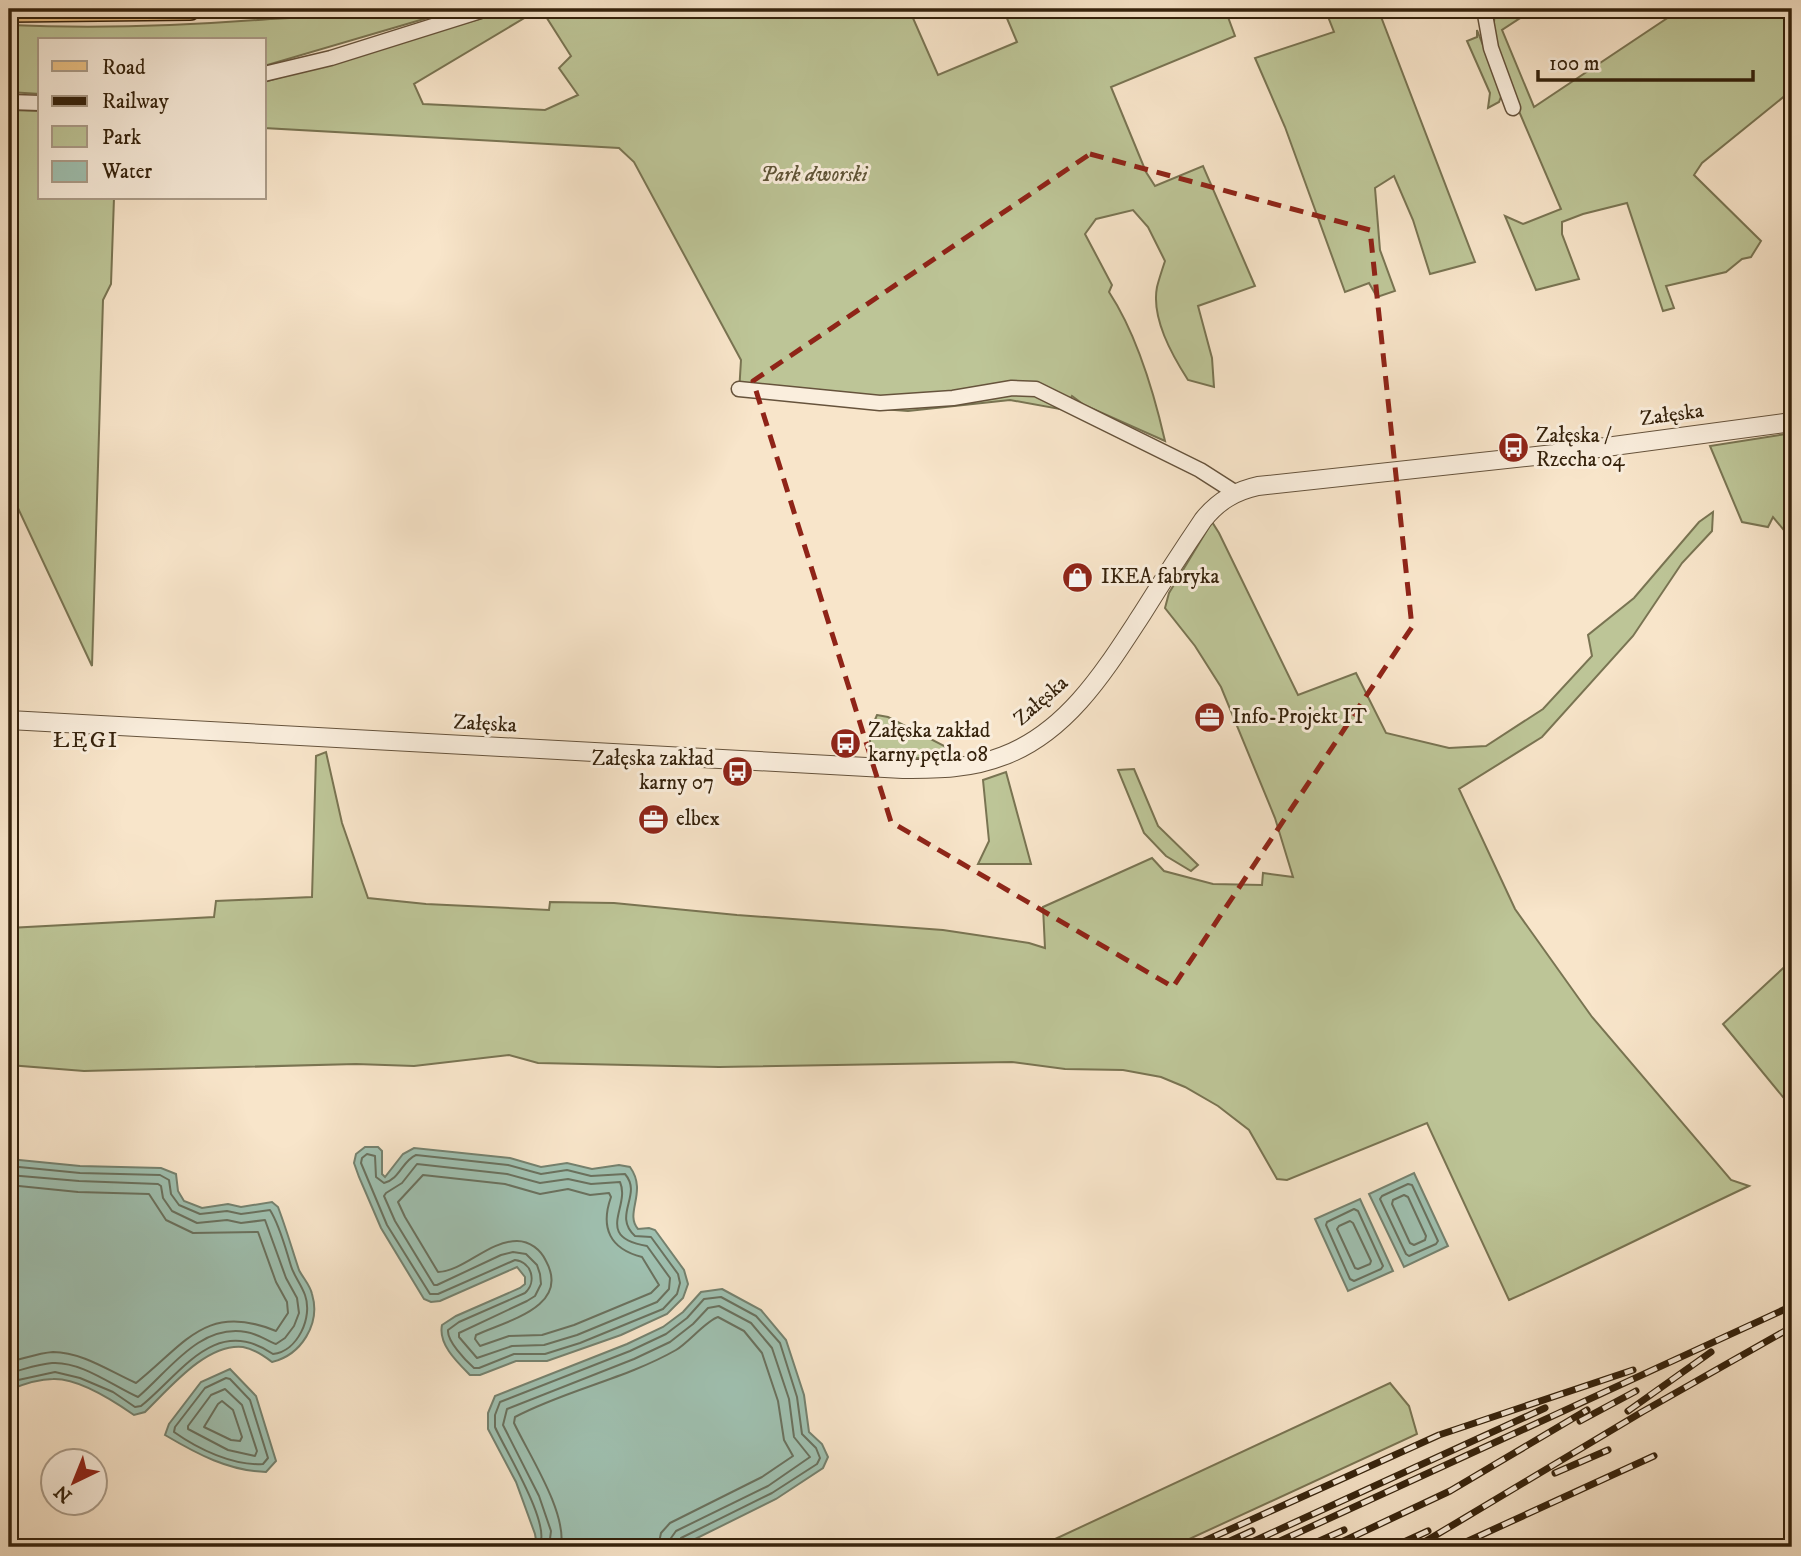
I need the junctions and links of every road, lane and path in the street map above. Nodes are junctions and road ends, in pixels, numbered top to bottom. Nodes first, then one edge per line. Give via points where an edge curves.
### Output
1 (190, 9) edge
2 (487, 9) edge
3 (1484, 9) edge
4 (9, 11) edge
5 (266, 74) edge
6 (9, 102) edge
7 (38, 103) edge
8 (1513, 108) dead end
9 (739, 388) dead end
10 (1792, 422) edge
11 (1236, 493) junction
12 (9, 720) edge

1 - 4 main road
2 - 5 street
3 - 8 street via 1491,48
6 - 7 street
9 - 11 street via 880,403 1036,389 1200,470
10 - 11 street, Załęska via 1258,486
11 - 12 street, Załęska via 1203,520 1114,657 1069,712 1027,745 979,764 903,769

